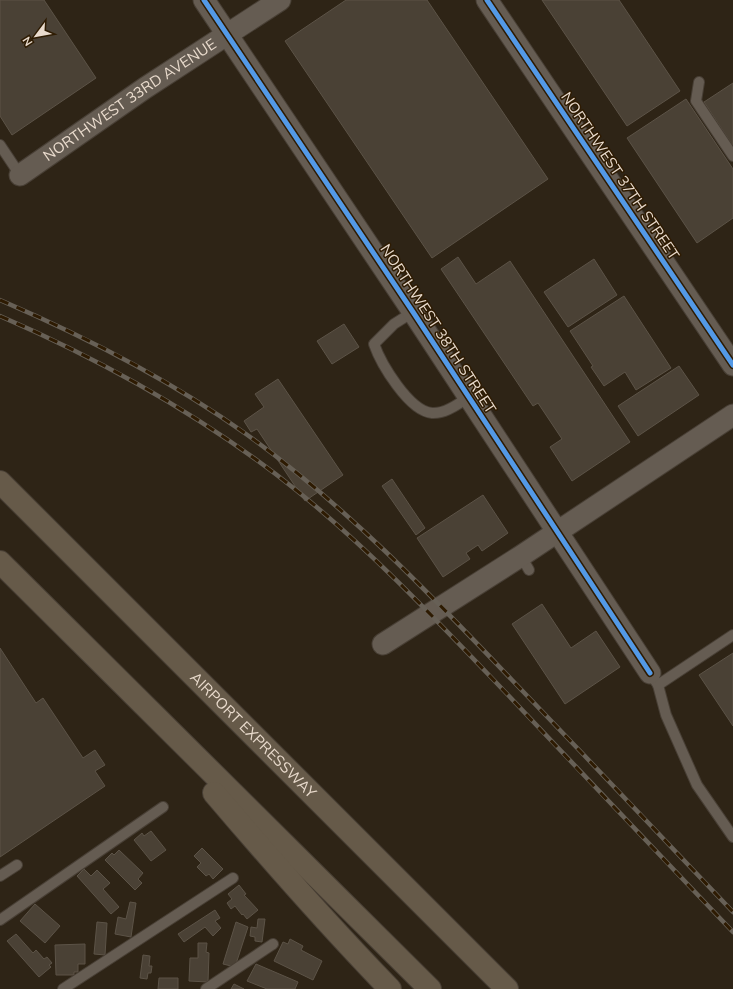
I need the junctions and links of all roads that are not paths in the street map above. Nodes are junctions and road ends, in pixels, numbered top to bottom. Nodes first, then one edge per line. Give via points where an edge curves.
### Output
1 (204, 0) edge
2 (280, 0) edge
3 (487, 0) edge
4 (227, 34) junction
5 (700, 82) dead end
6 (0, 145) edge
7 (733, 156) edge
8 (20, 175) joint
9 (413, 312) junction
10 (733, 365) edge
11 (468, 398) junction
12 (733, 415) edge
13 (0, 482) edge
14 (557, 532) junction
15 (0, 562) edge
16 (733, 635) edge
17 (383, 644) dead end
18 (99, 660) junction
19 (654, 679) junction
20 (163, 807) dead end
21 (733, 837) edge
22 (17, 865) dead end
23 (0, 876) edge
24 (233, 878) dead end
25 (0, 920) edge
26 (274, 944) dead end
27 (63, 989) edge
28 (206, 989) edge
29 (390, 989) edge
30 (430, 989) edge
31 (507, 989) edge

1 - 4 street, NORTHWEST 38TH STREET
2 - 4 street, NORTHWEST 33RD AVENUE
3 - 10 street, NORTHWEST 37TH STREET
4 - 8 street, NORTHWEST 33RD AVENUE
4 - 9 street, NORTHWEST 38TH STREET
5 - 7 lane via 696,101
6 - 8 lane
9 - 11 street, NORTHWEST 38TH STREET
9 - 11 lane via 394,324 374,344 378,356 408,399 423,410 432,413 452,408
11 - 14 street, NORTHWEST 38TH STREET
12 - 14 street
13 - 31 highway, AIRPORT EXPRESSWAY
14 - 17 street via 525,563
14 - 19 street, NORTHWEST 38TH STREET
15 - 18 highway
16 - 19 lane
18 - 29 highway via 276,865
18 - 30 highway
19 - 21 lane via 666,715 697,785
20 - 25 lane
22 - 23 lane
24 - 27 lane
26 - 28 lane

